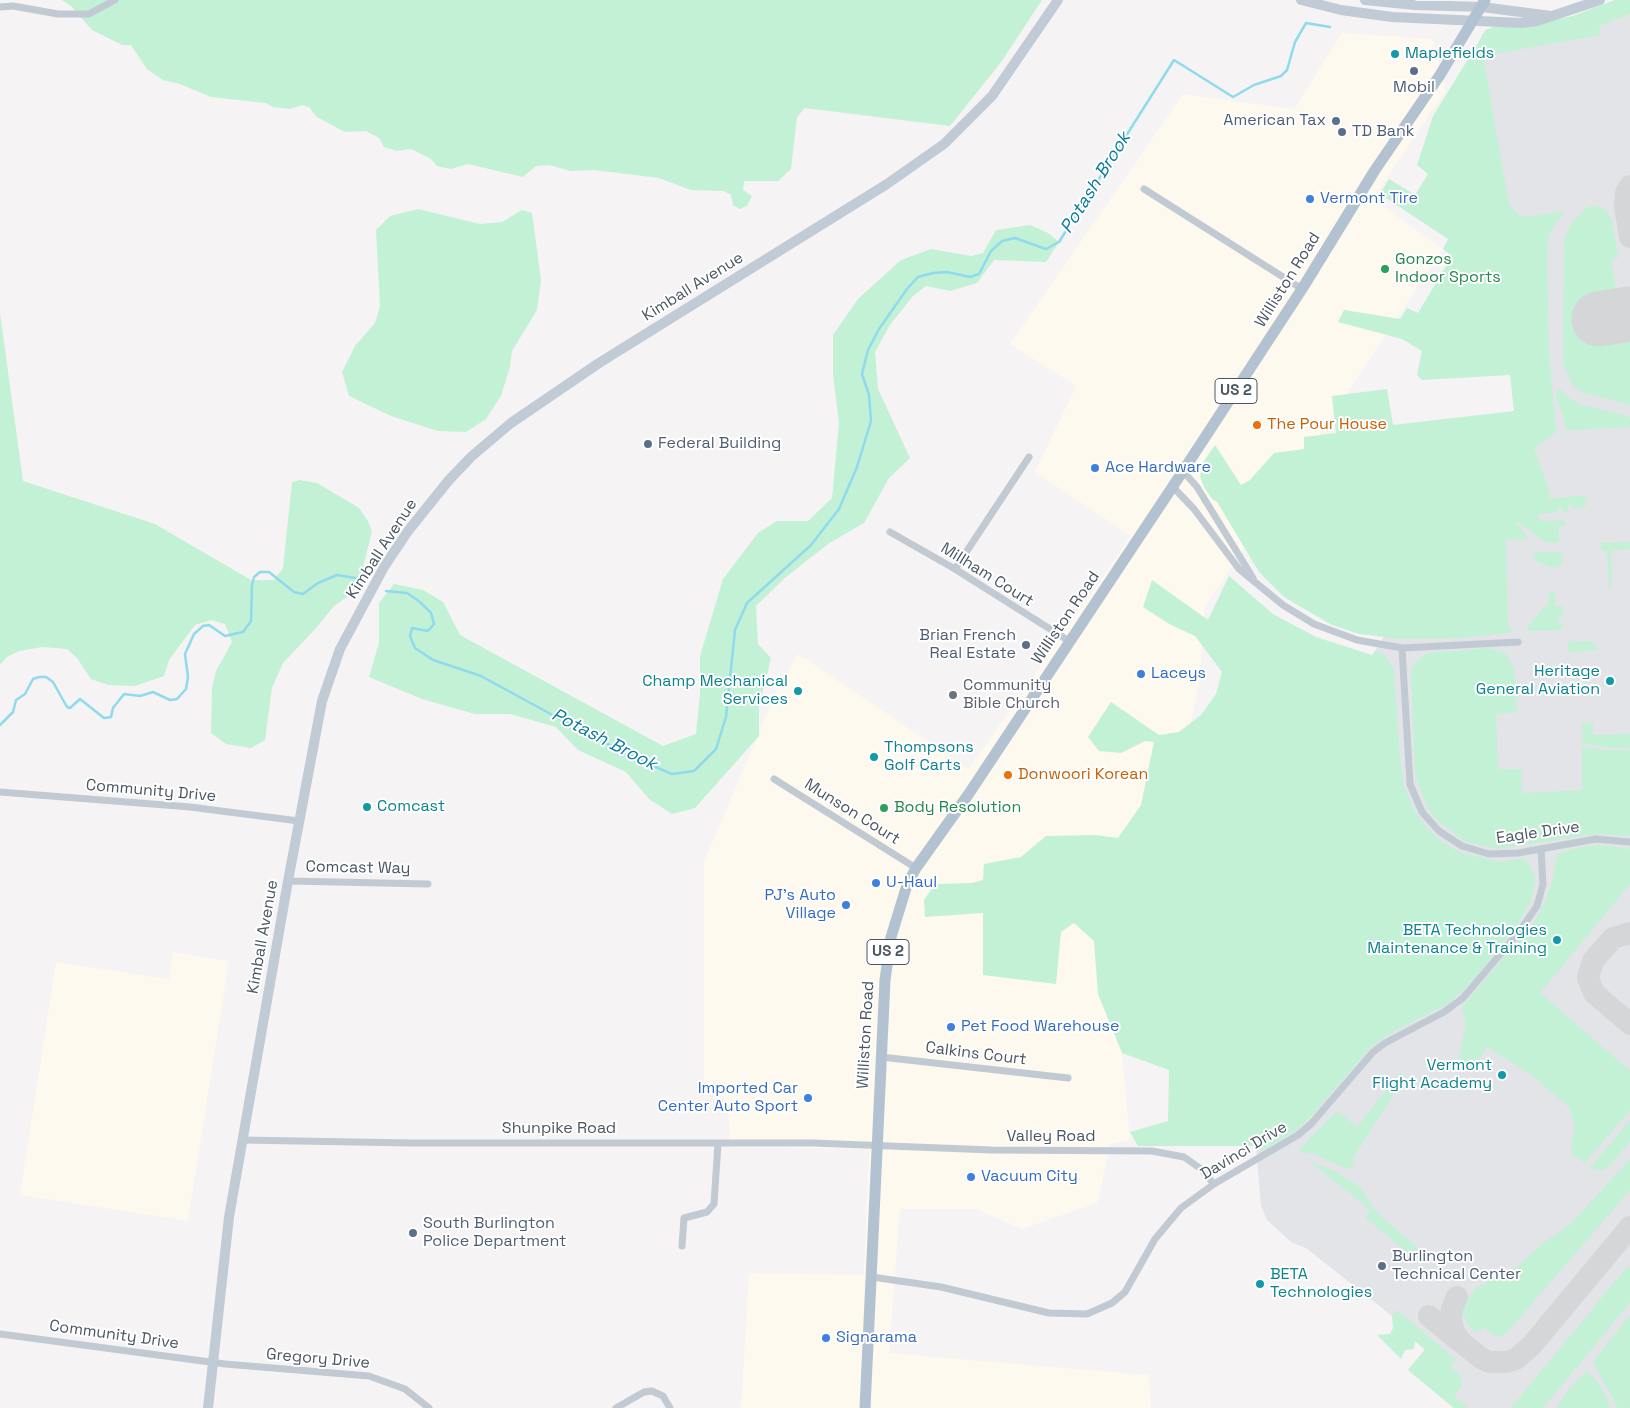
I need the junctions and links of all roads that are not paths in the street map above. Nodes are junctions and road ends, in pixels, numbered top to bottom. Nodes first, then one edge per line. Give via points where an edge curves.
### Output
1 (1, 0) edge
2 (115, 0) edge
3 (1058, 0) edge
4 (1301, 0) edge
5 (1365, 0) edge
6 (1600, 0) edge
7 (1383, 2) junction
8 (1484, 4) edge
9 (13, 6) junction
10 (0, 7) edge
11 (1368, 13) junction
12 (1552, 16) junction
13 (1475, 20) junction
14 (1144, 189) dead end
15 (1302, 289) junction
16 (1029, 457) dead end
17 (1183, 471) junction
18 (1173, 487) junction
19 (890, 532) dead end
20 (955, 569) junction
21 (1256, 582) junction
22 (1069, 641) junction
23 (1518, 642) dead end
24 (1402, 648) junction
25 (774, 779) dead end
26 (0, 792) edge
27 (299, 820) junction
28 (1630, 842) edge
29 (1541, 849) junction
30 (916, 868) junction
31 (288, 881) junction
32 (428, 884) dead end
33 (881, 1057) junction
34 (1068, 1078) dead end
35 (242, 1140) junction
36 (718, 1143) junction
37 (876, 1146) junction
38 (1214, 1184) junction
39 (682, 1246) dead end
40 (872, 1277) junction
41 (0, 1334) edge
42 (213, 1363) junction
43 (225, 1364) joint
44 (208, 1408) edge
45 (429, 1408) edge
46 (616, 1408) edge
47 (670, 1408) edge
48 (865, 1408) edge

1 - 9 street
2 - 9 street via 89,14 58,14
3 - 27 main road, Kimball Avenue via 992,96 944,144 887,184 554,392 498,434 449,480 390,558 340,649 322,701
4 - 11 main road
5 - 7 main road
6 - 12 main road
7 - 8 main road
7 - 11 main road
8 - 12 main road
8 - 13 main road, Williston Road / US 2
9 - 10 street
11 - 13 main road
12 - 13 main road via 1522,23
13 - 15 main road, Williston Road / US 2 via 1375,170
14 - 15 street
15 - 17 main road, Williston Road / US 2
16 - 20 street
17 - 18 main road, Williston Road / US 2
17 - 21 street via 1197,487
18 - 21 street via 1194,509 1228,557
18 - 22 main road, Williston Road / US 2
19 - 20 street, Millham Court
20 - 22 street, Millham Court
21 - 24 street via 1283,605 1314,624 1358,640
22 - 30 main road, Williston Road / US 2 via 968,796
23 - 24 street
24 - 29 street, Eagle Drive via 1408,769 1412,792 1422,812 1446,836 1480,852 1508,854
25 - 30 street, Munson Court
26 - 27 street, Community Drive via 190,807
27 - 31 main road, Kimball Avenue
28 - 29 street, Eagle Drive via 1596,839
29 - 38 street, Davinci Drive via 1543,884 1536,906 1519,932 1463,998 1444,1012 1385,1043 1360,1066 1305,1130
30 - 33 main road, Williston Road / US 2 via 900,902 891,937
31 - 32 street, Comcast Way
31 - 35 main road, Kimball Avenue
33 - 34 street, Calkins Court
33 - 37 main road, Williston Road / US 2
35 - 36 street, Shunpike Road
35 - 42 main road, Kimball Avenue via 227,1234
36 - 37 street, Shunpike Road
36 - 39 street via 714,1204 707,1212 684,1218
37 - 38 street, Valley Road via 1163,1152 1194,1163
37 - 40 main road, Williston Road / US 2
38 - 40 street, Davinci Drive via 1172,1217 1155,1239 1125,1292 1096,1312 1050,1313 941,1287
40 - 48 main road, Williston Road / US 2
41 - 42 street, Community Drive
42 - 43 street, Community Drive
42 - 44 main road, Kimball Avenue
43 - 45 street, Gregory Drive via 369,1376 405,1389
46 - 47 street via 644,1392 652,1391 663,1396

